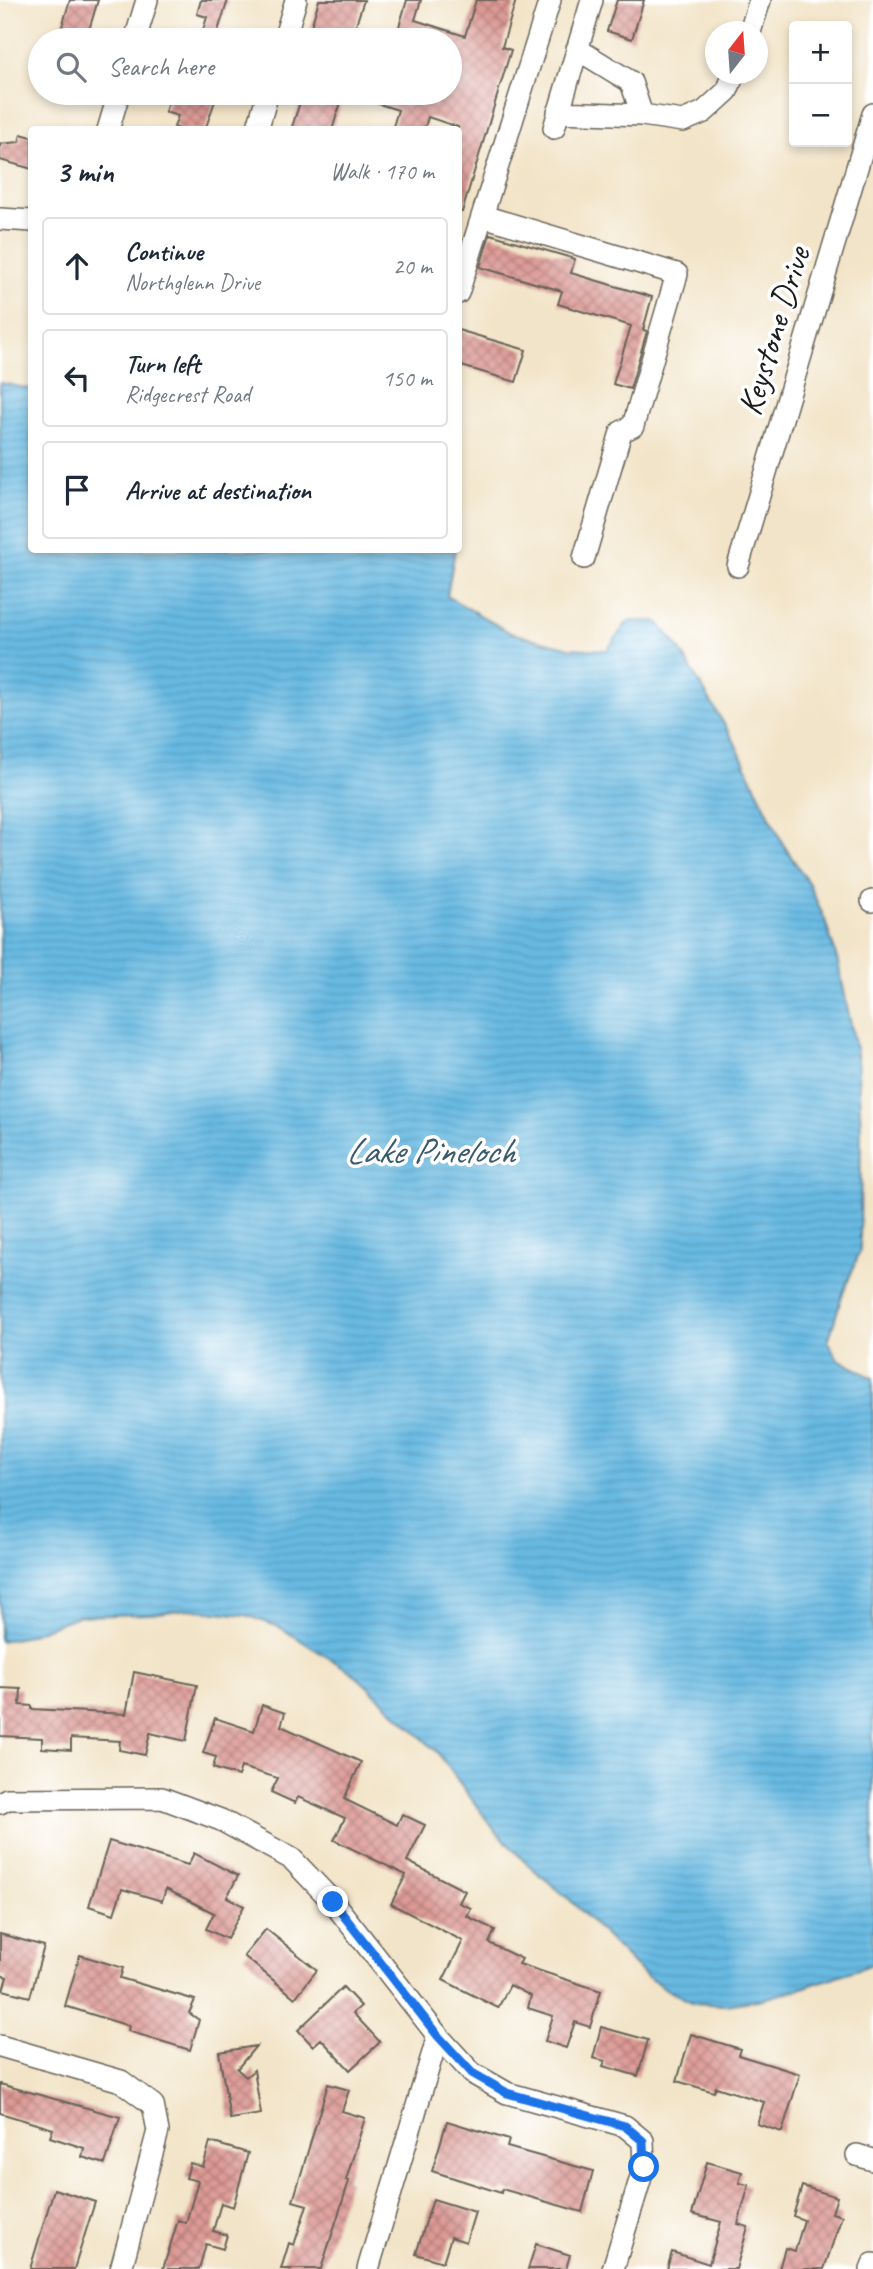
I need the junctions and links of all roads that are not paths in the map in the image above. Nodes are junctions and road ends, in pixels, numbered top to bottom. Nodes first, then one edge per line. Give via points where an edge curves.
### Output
1 (147, 0) edge
2 (296, 0) edge
3 (550, 0) edge
4 (592, 0) edge
5 (760, 0) edge
6 (753, 21) edge
7 (139, 28) edge
8 (288, 28) edge
9 (577, 49) junction
10 (730, 84) edge
11 (115, 105) edge
12 (264, 105) edge
13 (873, 114) edge
14 (642, 115) junction
15 (109, 126) edge
16 (258, 126) edge
17 (483, 216) junction
18 (0, 219) edge
19 (28, 221) edge
20 (462, 281) edge
21 (584, 558) dead end
22 (738, 566) dead end
23 (0, 1803) edge
24 (438, 2036) junction
25 (0, 2046) edge
26 (121, 2269) edge
27 (368, 2269) edge
28 (613, 2269) edge

1 - 7 street
2 - 8 street
3 - 17 street
4 - 9 street
5 - 6 street
9 - 14 street via 631,82
9 - 14 street via 556,120
10 - 14 street via 704,112 683,121
11 - 15 street
12 - 16 street
13 - 22 street, Keystone Drive
17 - 20 street
17 - 21 street via 677,274 632,426 621,432
18 - 19 street
23 - 24 street via 7,1798 162,1798 221,1820 292,1859 333,1902
24 - 27 street
24 - 28 street via 472,2073 507,2093 625,2126 643,2141 644,2167
25 - 26 street via 121,2081 153,2105 158,2131

